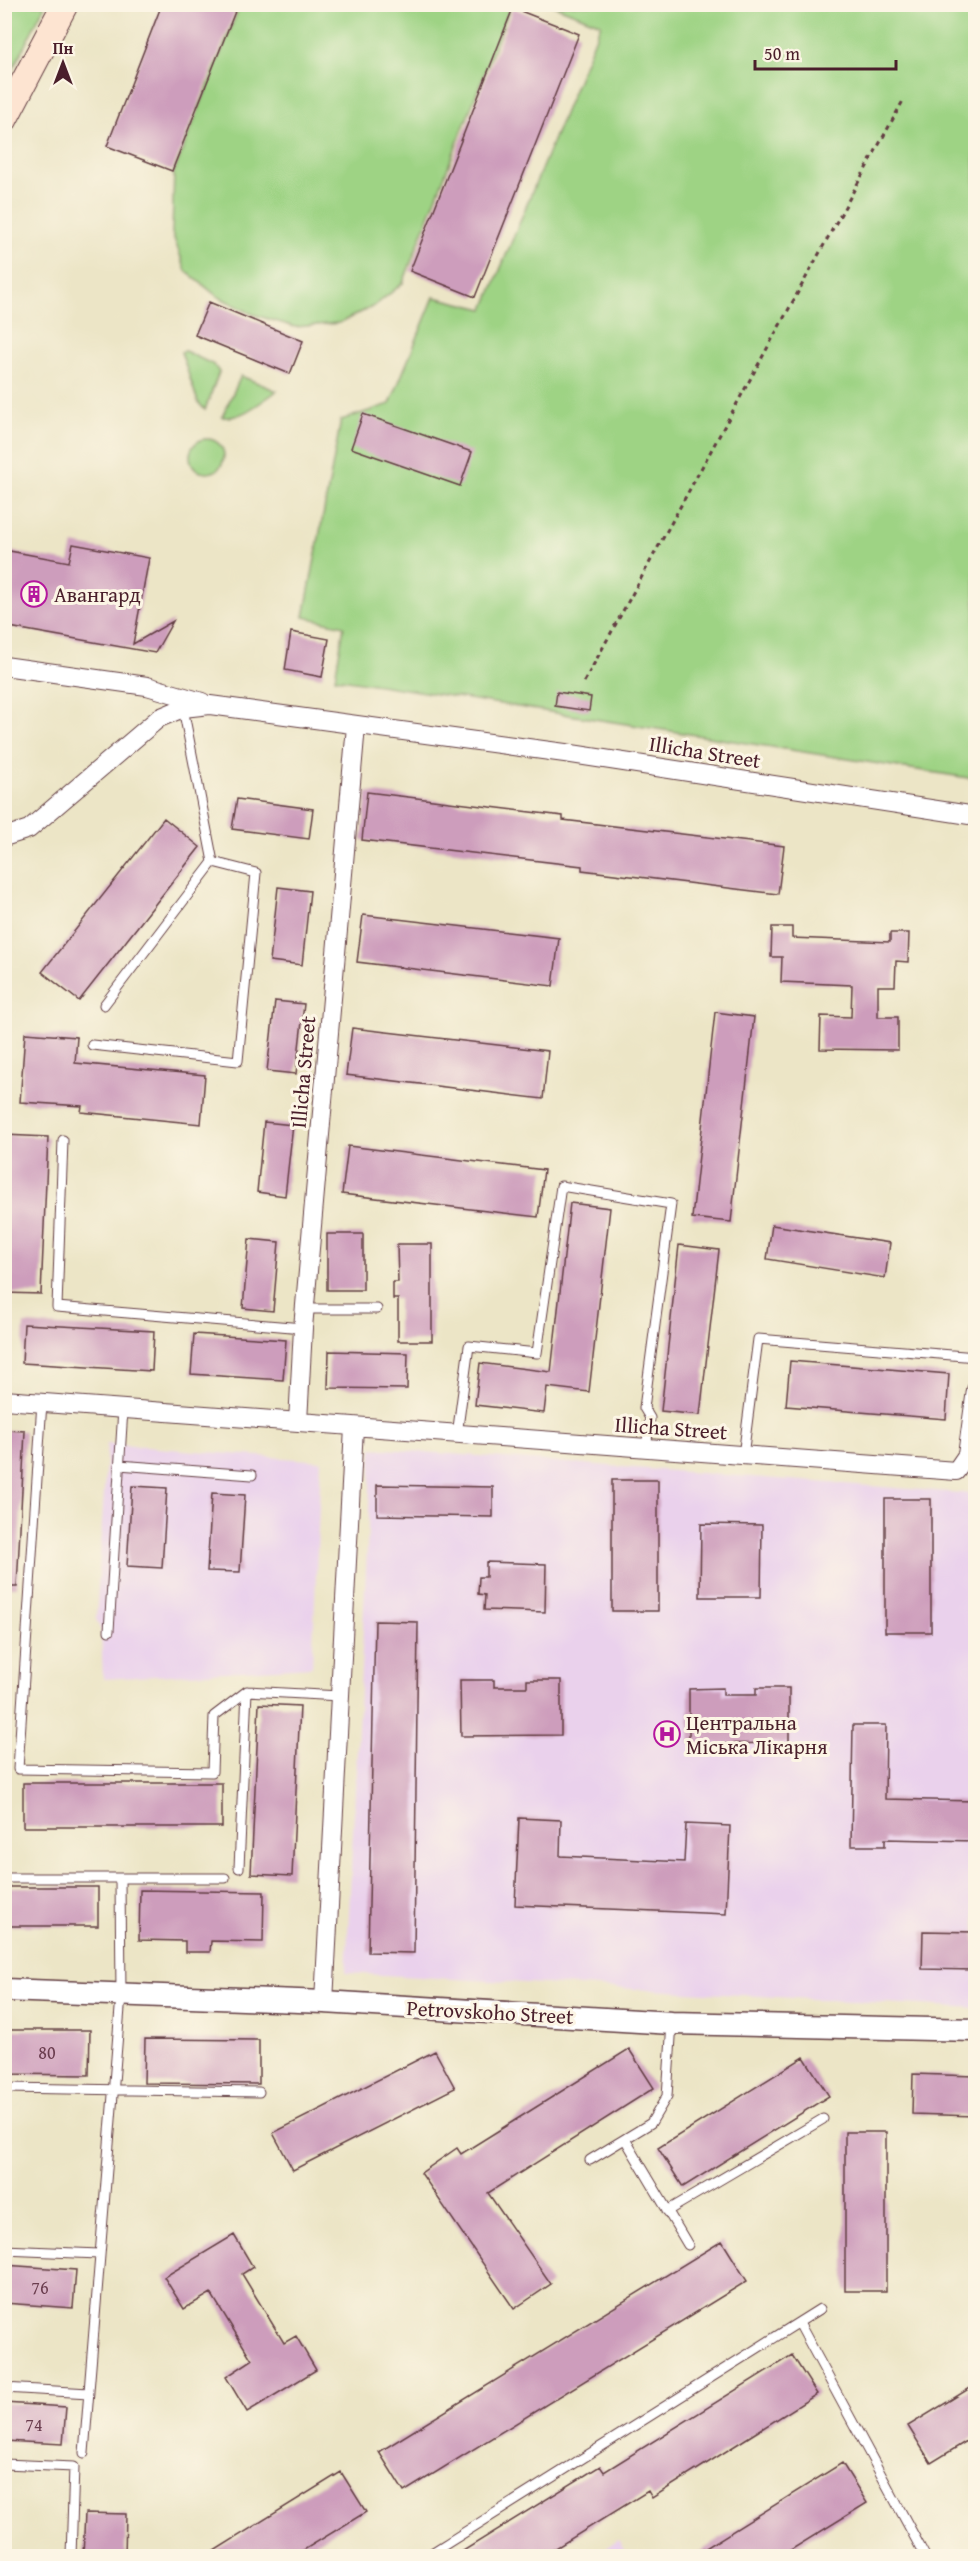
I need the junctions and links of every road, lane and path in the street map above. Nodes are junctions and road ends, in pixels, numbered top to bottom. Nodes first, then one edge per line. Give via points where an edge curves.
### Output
1 (65, 4) edge
2 (904, 99) dead end
3 (4, 120) edge
4 (4, 666) edge
5 (584, 682) dead end
6 (210, 705) junction
7 (183, 708) junction
8 (356, 726) junction
9 (975, 816) edge
10 (4, 837) edge
11 (213, 862) junction
12 (104, 1005) dead end
13 (92, 1045) dead end
14 (63, 1140) dead end
15 (305, 1309) junction
16 (377, 1309) dead end
17 (303, 1328) junction
18 (975, 1357) edge
19 (975, 1390) edge
20 (4, 1400) edge
21 (42, 1402) junction
22 (123, 1409) junction
23 (298, 1422) junction
24 (354, 1426) junction
25 (457, 1435) junction
26 (646, 1448) junction
27 (971, 1455) edge
28 (743, 1456) junction
29 (119, 1465) junction
30 (252, 1475) dead end
31 (109, 1631) dead end
32 (247, 1691) junction
33 (340, 1696) junction
34 (239, 1868) dead end
35 (4, 1878) edge
36 (120, 1878) junction
37 (225, 1878) dead end
38 (4, 1990) edge
39 (121, 1996) junction
40 (324, 2002) junction
41 (672, 2024) junction
42 (975, 2030) edge
43 (4, 2088) edge
44 (113, 2089) junction
45 (259, 2092) dead end
46 (823, 2119) dead end
47 (625, 2139) junction
48 (590, 2160) dead end
49 (667, 2211) junction
50 (688, 2245) dead end
51 (4, 2250) edge
52 (99, 2254) junction
53 (820, 2309) dead end
54 (799, 2323) junction
55 (4, 2388) edge
56 (89, 2393) junction
57 (84, 2453) dead end
58 (4, 2463) edge
59 (71, 2556) edge
60 (427, 2556) edge
61 (924, 2556) edge

1 - 3 main road
2 - 5 path
4 - 6 street via 147,686
6 - 7 street, Illicha Street
6 - 8 street, Illicha Street
7 - 10 street, Illicha Street via 159,718 136,735 29,829
7 - 11 lane
8 - 9 street, Illicha Street via 565,753
8 - 15 street, Illicha Street
11 - 12 lane
11 - 13 lane via 256,873 238,1061
14 - 17 lane via 57,1308
15 - 16 lane
15 - 17 street, Illicha Street
17 - 23 street, Illicha Street
18 - 28 lane via 758,1339
19 - 27 street, Illicha Street
20 - 21 street, Illicha Street
21 - 22 street, Illicha Street
21 - 32 lane via 18,1769 212,1773 214,1716
22 - 23 street, Illicha Street
22 - 29 lane
23 - 24 street, Illicha Street
24 - 25 street, Illicha Street
24 - 33 street
25 - 26 street, Illicha Street
25 - 26 lane via 469,1346 537,1353 561,1186 671,1204 644,1408 650,1418
26 - 28 street, Illicha Street
27 - 28 street, Illicha Street via 956,1471
29 - 30 lane
29 - 31 lane
32 - 33 lane
32 - 34 lane
33 - 40 street
35 - 36 lane
36 - 37 lane
36 - 39 lane
38 - 39 street, Petrovskoho Street
39 - 40 street, Petrovskoho Street
39 - 44 lane
40 - 41 street, Petrovskoho Street
41 - 42 street, Petrovskoho Street
41 - 47 lane via 667,2096 651,2123
43 - 44 lane
44 - 45 lane
44 - 52 lane
46 - 49 lane
47 - 48 lane
47 - 49 lane
49 - 50 lane
51 - 52 lane
52 - 56 lane
53 - 54 lane
54 - 60 lane
54 - 61 lane
55 - 56 lane
56 - 57 lane
58 - 59 lane via 74,2467

